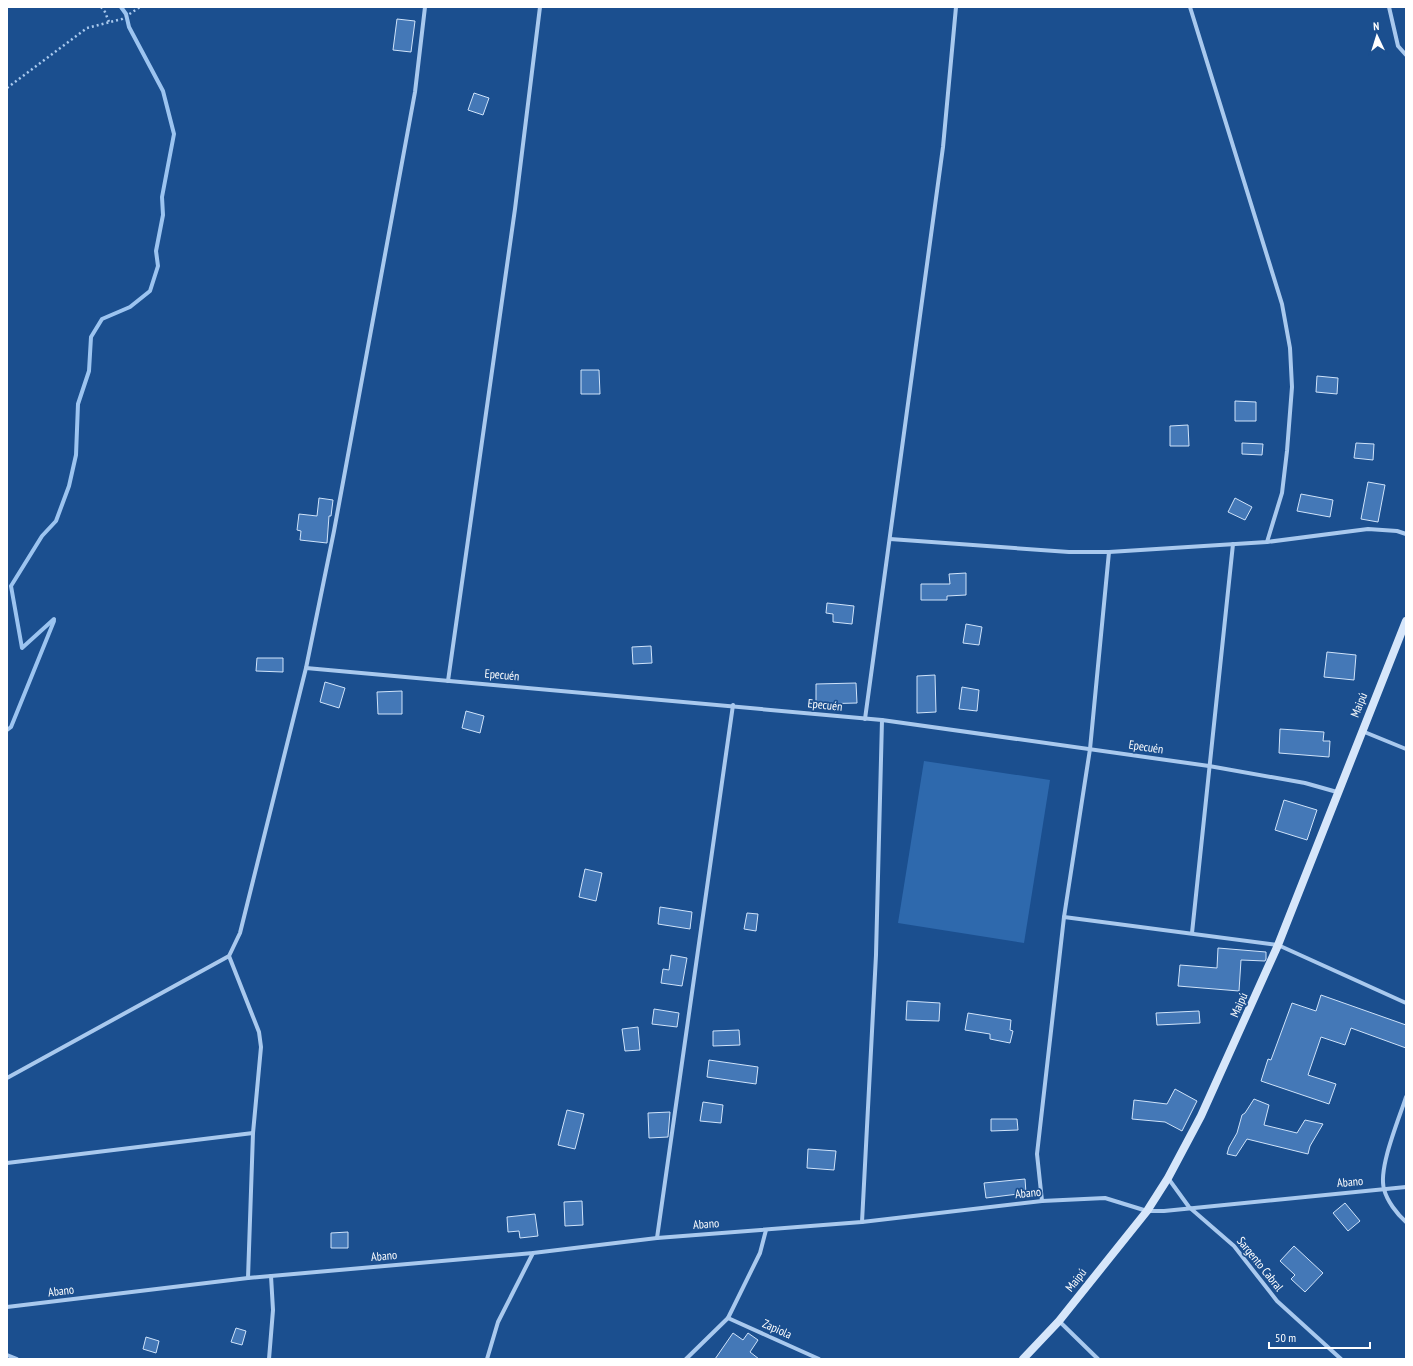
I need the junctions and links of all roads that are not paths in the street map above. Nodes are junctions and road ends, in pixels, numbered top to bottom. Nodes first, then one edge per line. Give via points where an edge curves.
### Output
1 (425, 7) edge
2 (540, 7) edge
3 (956, 7) edge
4 (1190, 7) edge
5 (1389, 7) edge
6 (1406, 55) edge
7 (1406, 534) edge
8 (890, 539) junction
9 (1267, 542) junction
10 (1233, 544) junction
11 (1109, 552) junction
12 (1406, 621) edge
13 (306, 668) junction
14 (448, 681) junction
15 (733, 705) junction
16 (865, 719) junction
17 (882, 720) junction
18 (1362, 731) junction
19 (1090, 749) junction
20 (1406, 749) edge
21 (1209, 766) junction
22 (1337, 792) junction
23 (1064, 917) junction
24 (1192, 933) junction
25 (1278, 945) junction
26 (229, 956) junction
27 (1406, 1003) edge
28 (7, 1078) edge
29 (1406, 1097) edge
30 (253, 1133) junction
31 (7, 1164) edge
32 (1168, 1178) junction
33 (1406, 1187) edge
34 (1384, 1189) junction
35 (1042, 1201) junction
36 (1189, 1207) junction
37 (1147, 1210) junction
38 (862, 1222) junction
39 (1406, 1222) edge
40 (766, 1230) junction
41 (657, 1238) junction
42 (533, 1253) junction
43 (270, 1276) junction
44 (248, 1278) junction
45 (7, 1307) edge
46 (728, 1318) junction
47 (1059, 1321) junction
48 (7, 1355) edge
49 (17, 1359) edge
50 (268, 1359) edge
51 (487, 1359) edge
52 (686, 1359) edge
53 (819, 1359) edge
54 (1023, 1359) edge
55 (1098, 1359) edge
56 (1341, 1359) edge

1 - 13 street via 415,92 334,531
2 - 14 street via 515,209
3 - 8 street via 943,147
4 - 9 street via 1282,304 1290,348 1292,387 1287,451 1282,493
5 - 6 street via 1398,46
7 - 9 street via 1368,529
8 - 11 street via 1069,552
8 - 16 street
9 - 10 street
10 - 11 street
10 - 21 street
11 - 19 street
12 - 18 main road, Maipú
13 - 14 street, Epecuén
13 - 26 street via 240,933
14 - 15 street, Epecuén
15 - 16 street, Epecuén
15 - 41 street
16 - 17 street, Epecuén
17 - 19 street, Epecuén
17 - 38 street via 876,955
18 - 20 street
18 - 22 main road, Maipú
19 - 21 street, Epecuén
19 - 23 street
21 - 22 street, Epecuén
21 - 24 street
22 - 25 main road, Maipú
23 - 24 street
23 - 35 street via 1037,1154
24 - 25 street
25 - 27 street
25 - 32 main road, Maipú via 1211,1096
26 - 28 street
26 - 30 street via 259,1032 261,1047
29 - 34 street via 1384,1167
30 - 31 street
30 - 44 street
32 - 36 street, Sargento Cabral
32 - 37 main road, Maipú
33 - 34 street, Abano
34 - 36 street, Abano
34 - 39 street via 1398,1215
35 - 37 street, Abano via 1105,1198
35 - 38 street, Abano
36 - 37 street, Abano via 1164,1211
36 - 56 street, Sargento Cabral via 1234,1246 1277,1301
37 - 47 main road, Maipú
38 - 40 street, Abano
40 - 41 street, Abano
40 - 46 street via 760,1253
41 - 42 street, Abano
42 - 43 street, Abano
42 - 51 street via 498,1322
43 - 44 street, Abano
43 - 50 street via 272,1310
44 - 45 street, Abano
46 - 52 street
46 - 53 street, Zapiola
47 - 54 main road, Maipú
47 - 55 street
48 - 49 street

